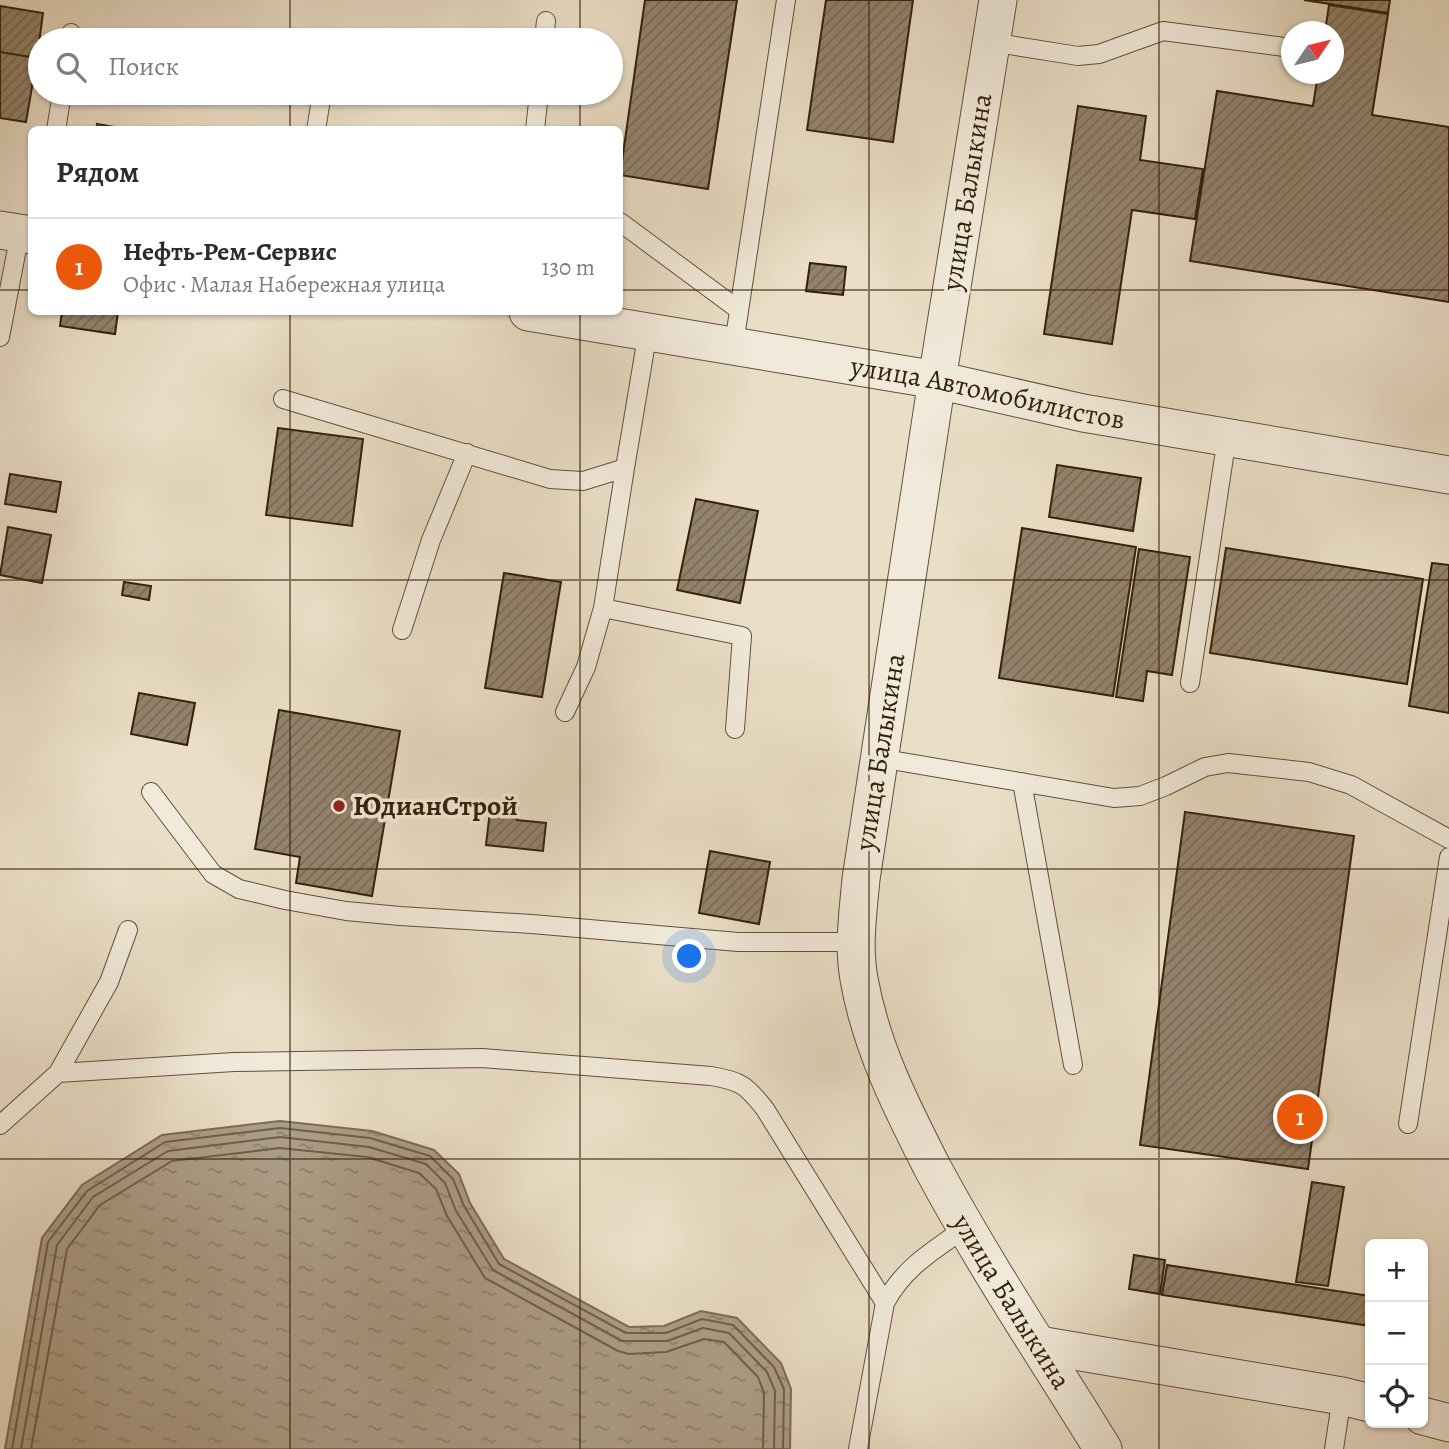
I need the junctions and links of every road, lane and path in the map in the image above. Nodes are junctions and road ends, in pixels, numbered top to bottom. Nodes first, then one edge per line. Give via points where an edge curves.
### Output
1 (786, 0) edge
2 (998, 0) edge
3 (546, 21) dead end
4 (545, 28) edge
5 (991, 42) junction
6 (1281, 47) edge
7 (60, 105) edge
8 (320, 105) edge
9 (538, 105) edge
10 (57, 126) edge
11 (317, 126) edge
12 (535, 126) edge
13 (623, 225) edge
14 (17, 233) edge
15 (547, 315) edge
16 (736, 327) junction
17 (648, 331) junction
18 (0, 337) edge
19 (937, 380) junction
20 (283, 399) dead end
21 (1227, 437) junction
22 (467, 453) junction
23 (625, 468) junction
24 (1449, 475) edge
25 (603, 608) junction
26 (402, 629) dead end
27 (1191, 683) dead end
28 (565, 712) dead end
29 (735, 729) dead end
30 (879, 758) junction
31 (1022, 782) junction
32 (151, 792) dead end
33 (1449, 839) edge
34 (1449, 857) edge
35 (128, 930) dead end
36 (855, 942) junction
37 (1073, 1065) dead end
38 (58, 1073) junction
39 (1408, 1124) dead end
40 (0, 1125) edge
41 (965, 1228) junction
42 (885, 1303) junction
43 (1039, 1345) junction
44 (1356, 1400) edge
45 (1428, 1417) edge
46 (1449, 1423) edge
47 (858, 1449) edge
48 (1103, 1449) edge
49 (1334, 1449) edge

1 - 16 lane
2 - 5 street, улица Балыкина
3 - 4 lane
5 - 6 lane via 1078,56 1099,54 1163,31
5 - 19 street, улица Балыкина
7 - 10 lane
8 - 11 lane
9 - 12 lane
13 - 16 lane
14 - 18 lane
15 - 17 street, улица Автомобилистов
16 - 17 street, улица Автомобилистов
16 - 19 street, улица Автомобилистов
17 - 23 lane
19 - 21 street, улица Автомобилистов via 1083,413
19 - 30 street, улица Балыкина
20 - 22 lane
21 - 24 street, улица Автомобилистов
21 - 27 lane
22 - 23 lane via 550,479 583,481
22 - 26 lane via 431,540
23 - 25 lane
25 - 28 lane via 586,667
25 - 29 lane via 742,636
30 - 31 lane
30 - 36 street, улица Балыкина
31 - 33 lane via 1114,798 1140,796 1205,767 1228,763 1309,772 1351,785
31 - 37 lane
32 - 36 lane via 213,874 239,889 285,900 346,911 738,942
34 - 39 lane
35 - 38 lane via 109,982
36 - 41 street, улица Балыкина via 868,1023 882,1065
38 - 40 lane
38 - 42 lane via 234,1062 482,1058 735,1080 765,1108
41 - 42 lane via 917,1263 895,1284
41 - 43 street, улица Балыкина
42 - 47 lane
43 - 44 street
43 - 48 street, улица Балыкина
44 - 49 lane
45 - 46 street

